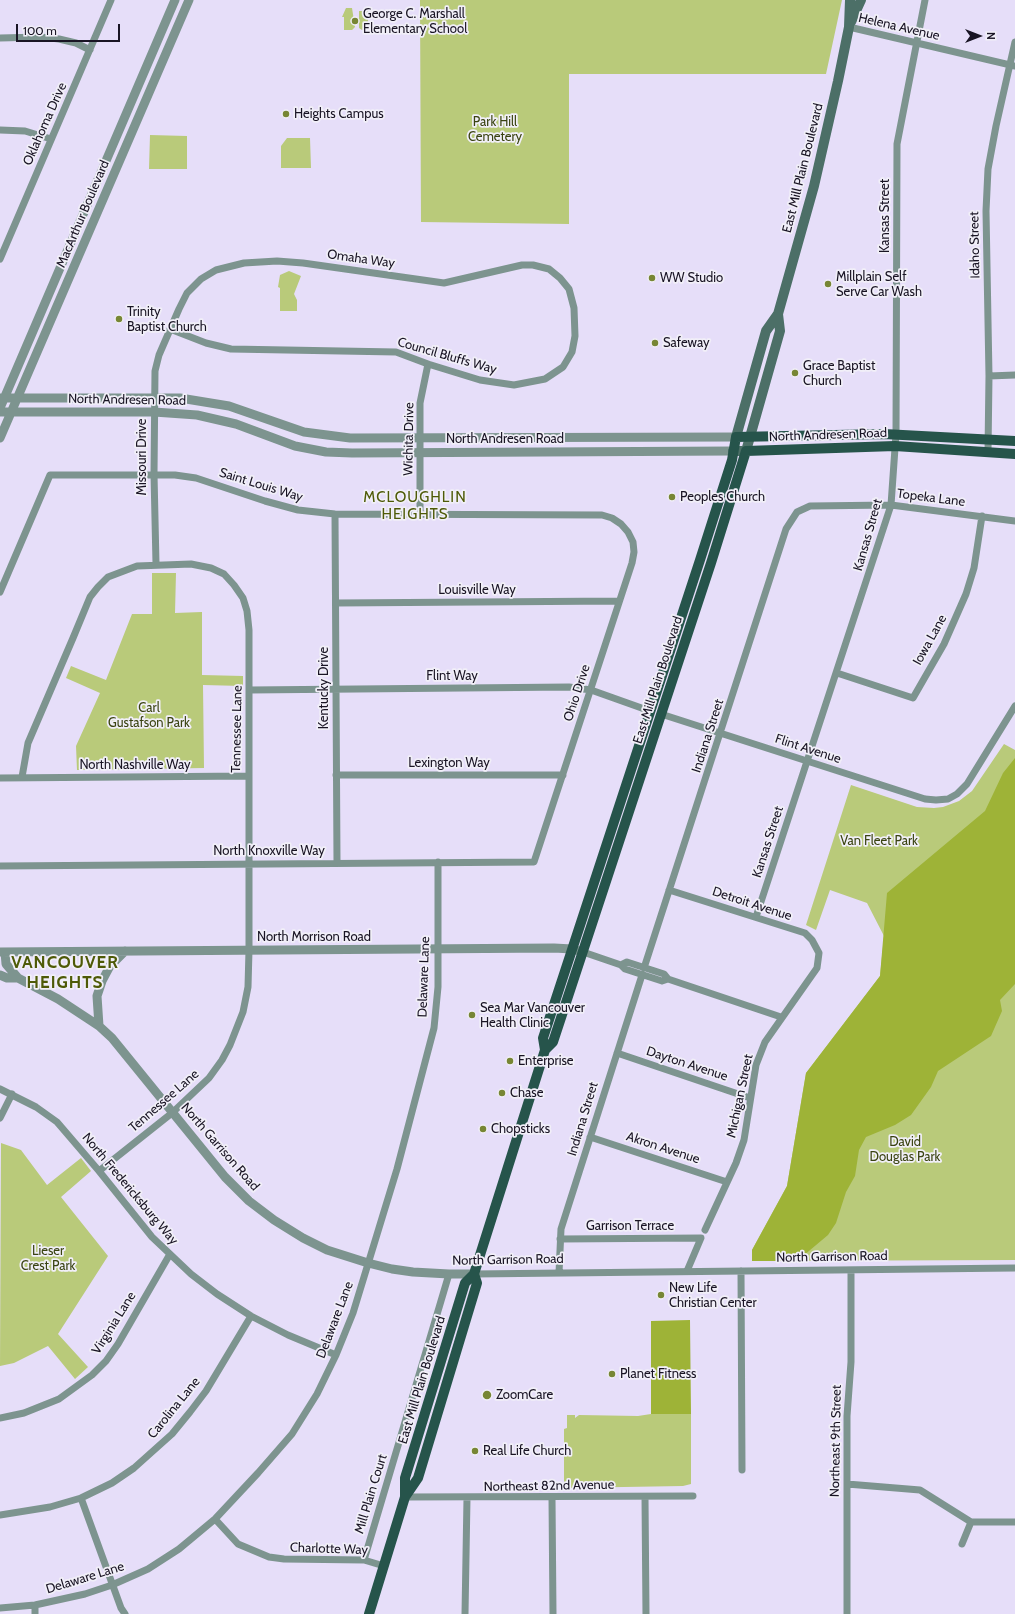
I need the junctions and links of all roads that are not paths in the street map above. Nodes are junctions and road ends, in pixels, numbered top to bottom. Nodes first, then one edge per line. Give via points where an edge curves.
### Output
1 (111, 0) edge
2 (175, 0) edge
3 (189, 0) edge
4 (850, 0) edge
5 (862, 0) edge
6 (925, 0) edge
7 (848, 27) junction
8 (0, 38) edge
9 (1015, 42) edge
10 (915, 44) junction
11 (90, 50) junction
12 (1012, 65) edge
13 (0, 130) edge
14 (51, 139) junction
15 (0, 259) edge
16 (570, 289) joint
17 (778, 314) junction
18 (170, 329) junction
19 (428, 364) junction
20 (1015, 375) edge
21 (989, 376) junction
22 (154, 397) junction
23 (2, 398) edge
24 (17, 398) junction
25 (0, 408) edge
26 (0, 412) edge
27 (11, 412) junction
28 (154, 412) junction
29 (896, 434) junction
30 (736, 437) junction
31 (750, 437) junction
32 (0, 438) edge
33 (421, 438) junction
34 (988, 439) junction
35 (1015, 441) edge
36 (895, 446) junction
37 (733, 451) junction
38 (746, 451) junction
39 (988, 451) junction
40 (420, 452) junction
41 (1015, 454) edge
42 (154, 474) junction
43 (891, 505) junction
44 (797, 512) joint
45 (334, 514) junction
46 (420, 514) junction
47 (982, 516) junction
48 (1015, 521) edge
49 (628, 532) joint
50 (156, 564) junction
51 (0, 592) edge
52 (619, 601) junction
53 (336, 603) junction
54 (837, 673) junction
55 (336, 688) junction
56 (250, 690) junction
57 (591, 690) junction
58 (1015, 706) edge
59 (650, 710) junction
60 (661, 714) junction
61 (721, 734) junction
62 (808, 761) junction
63 (336, 775) junction
64 (563, 775) junction
65 (249, 776) junction
66 (22, 777) junction
67 (0, 778) edge
68 (337, 862) junction
69 (438, 862) junction
70 (534, 862) joint
71 (248, 863) junction
72 (2, 866) edge
73 (669, 890) junction
74 (756, 917) junction
75 (438, 949) junction
76 (572, 949) junction
77 (249, 950) junction
78 (124, 951) junction
79 (2, 952) edge
80 (583, 952) junction
81 (819, 953) joint
82 (643, 972) junction
83 (0, 975) edge
84 (18, 978) junction
85 (781, 1017) junction
86 (99, 1026) junction
87 (545, 1050) junction
88 (616, 1053) junction
89 (0, 1089) edge
90 (12, 1094) junction
91 (750, 1098) junction
92 (172, 1113) junction
93 (0, 1118) edge
94 (590, 1137) junction
95 (99, 1171) junction
96 (727, 1182) junction
97 (705, 1230) dead end
98 (560, 1239) junction
99 (170, 1254) junction
100 (368, 1263) junction
101 (1015, 1268) edge
102 (851, 1270) junction
103 (687, 1271) junction
104 (741, 1271) junction
105 (559, 1273) junction
106 (449, 1274) junction
107 (474, 1274) junction
108 (251, 1316) junction
109 (336, 1355) junction
110 (0, 1418) edge
111 (742, 1470) dead end
112 (847, 1484) junction
113 (693, 1496) dead end
114 (405, 1497) junction
115 (645, 1497) junction
116 (81, 1498) junction
117 (467, 1498) junction
118 (552, 1498) junction
119 (0, 1515) edge
120 (215, 1519) junction
121 (971, 1522) junction
122 (1015, 1522) edge
123 (962, 1544) dead end
124 (364, 1560) junction
125 (384, 1566) junction
126 (112, 1585) junction
127 (35, 1605) junction
128 (0, 1608) edge
129 (35, 1614) edge
130 (125, 1614) edge
131 (369, 1614) edge
132 (465, 1614) edge
133 (553, 1614) edge
134 (646, 1614) edge
135 (847, 1614) edge

1 - 11 street, Oklahoma Drive
2 - 23 street, MacArthur Boulevard
3 - 24 street, MacArthur Boulevard
4 - 7 main road, East Mill Plain Boulevard
5 - 7 main road, East Mill Plain Boulevard
6 - 10 street, Kansas Street
7 - 10 street, Helena Avenue
7 - 17 main road, East Mill Plain Boulevard via 821,157
8 - 11 street via 59,39
9 - 12 street, Idaho Street
10 - 12 street, Helena Avenue
10 - 29 street, Kansas Street via 897,144
11 - 14 street, Oklahoma Drive
12 - 21 street, Idaho Street via 988,169 986,211
13 - 14 street via 25,131
14 - 15 street, Oklahoma Drive
16 - 18 street, Omaha Way via 549,269 533,265 522,265 444,283 303,263 244,263 216,270 201,279 187,293
16 - 19 street, Council Bluffs Way via 575,336 572,352 563,367 545,379 514,385 495,383
17 - 30 main road, East Mill Plain Boulevard via 766,331
17 - 31 main road, East Mill Plain Boulevard via 780,331
18 - 19 street, Council Bluffs Way via 206,343 231,348 385,351 396,352
18 - 22 street, Missouri Drive via 155,371
19 - 33 street, Wichita Drive via 420,403
20 - 21 street
21 - 34 street, Idaho Street
22 - 24 street, North Andresen Road
22 - 28 street, Missouri Drive
22 - 33 street, North Andresen Road via 205,401 243,411 285,427 329,436
23 - 24 street, North Andresen Road
23 - 25 street, MacArthur Boulevard
24 - 27 street, MacArthur Boulevard
26 - 27 street, North Andresen Road
27 - 28 street, North Andresen Road
27 - 32 street, MacArthur Boulevard
28 - 40 street, North Andresen Road via 197,414 294,446 326,452
28 - 42 street, Missouri Drive
29 - 31 main road, North Andresen Road
29 - 34 main road, North Andresen Road
29 - 36 street, Kansas Street
30 - 31 main road, North Andresen Road
30 - 33 street, North Andresen Road
30 - 37 main road, East Mill Plain Boulevard
31 - 38 main road, East Mill Plain Boulevard
33 - 40 street, Wichita Drive
34 - 35 main road, North Andresen Road
34 - 39 street, Idaho Street
36 - 38 main road, North Andresen Road
36 - 39 main road, North Andresen Road
36 - 43 street, Kansas Street
37 - 38 main road, North Andresen Road
37 - 40 street, North Andresen Road
37 - 59 main road, East Mill Plain Boulevard
38 - 60 main road, East Mill Plain Boulevard
39 - 41 main road, North Andresen Road
40 - 46 street, Wichita Drive
42 - 45 street, Saint Louis Way via 196,478 265,502 298,510
42 - 50 street, Missouri Drive
42 - 51 street, Saint Louis Way via 50,475
43 - 44 street, Topeka Lane via 810,506
43 - 47 street, Topeka Lane
43 - 54 street, Kansas Street
44 - 61 street, Indiana Street via 786,529
45 - 46 street, Saint Louis Way
45 - 53 street, Kentucky Drive
46 - 49 street, Saint Louis Way via 602,515 612,518
47 - 48 street, Topeka Lane
47 - 54 street, Iowa Lane via 974,568 966,594 944,644 913,698
49 - 52 street, Ohio Drive via 634,552
50 - 56 street, Tennessee Lane via 191,564 211,568 224,574 234,585 243,598 247,611
50 - 66 street, Tennessee Lane via 137,566 108,577 90,598 28,744
52 - 53 street, Louisville Way
52 - 57 street, Ohio Drive
53 - 55 street, Kentucky Drive
54 - 62 street, Kansas Street
55 - 56 street, Flint Way
55 - 57 street, Flint Way via 570,687
55 - 63 street, Kentucky Drive
56 - 65 street, Tennessee Lane
57 - 59 street, Flint Way
57 - 64 street, Ohio Drive
58 - 62 street, Flint Avenue via 967,784 948,799 925,799
59 - 76 main road, East Mill Plain Boulevard
60 - 61 street, Flint Avenue
60 - 80 main road, East Mill Plain Boulevard
61 - 62 street, Flint Avenue
61 - 73 street, Indiana Street
62 - 74 street, Kansas Street
63 - 64 street, Lexington Way
63 - 68 street, Kentucky Drive
64 - 70 street, Ohio Drive
65 - 66 street, North Nashville Way
65 - 71 street, Tennessee Lane
66 - 67 street, North Nashville Way
68 - 69 street, North Knoxville Way
68 - 71 street, North Knoxville Way
69 - 70 street, North Knoxville Way
69 - 75 street, Delaware Lane
71 - 72 street, North Knoxville Way
71 - 77 street, Tennessee Lane
73 - 74 street, Detroit Avenue
73 - 82 street, Indiana Street
74 - 81 street, Detroit Avenue via 805,933
75 - 76 street, North Morrison Road
75 - 77 street, North Morrison Road
75 - 100 street, Delaware Lane via 438,1005 434,1028 397,1169
76 - 80 street, North Morrison Road
76 - 87 main road, East Mill Plain Boulevard via 543,1038
77 - 78 street, North Morrison Road
77 - 92 street, Tennessee Lane via 248,987 238,1029 222,1060 209,1078
78 - 79 street, North Morrison Road
78 - 86 street via 110,966 97,996
79 - 84 street via 6,964
80 - 82 street, North Morrison Road via 621,965 627,962
80 - 87 main road, East Mill Plain Boulevard via 553,1042
81 - 85 street, Michigan Street via 817,968
82 - 85 street, North Morrison Road via 664,974 668,979
82 - 88 street, Indiana Street
83 - 84 street
84 - 86 street, North Garrison Road via 58,999
85 - 91 street, Michigan Street via 765,1042 756,1065
86 - 92 street, North Garrison Road via 112,1038
87 - 107 main road, East Mill Plain Boulevard
88 - 91 street, Dayton Avenue
88 - 94 street, Indiana Street
89 - 90 street, North Fredericksburg Way
90 - 93 street
90 - 95 street, North Fredericksburg Way via 36,1106 57,1122
91 - 96 street, Michigan Street via 744,1140
92 - 95 street, Tennessee Lane
92 - 100 street, North Garrison Road via 223,1175 249,1201 303,1238 327,1250
94 - 96 street, Akron Avenue
94 - 98 street, Indiana Street
95 - 99 street, North Fredericksburg Way via 152,1237
96 - 97 street, Michigan Street
98 - 103 street, Garrison Terrace via 701,1238
98 - 105 street, Indiana Street
99 - 108 street, North Fredericksburg Way via 217,1294
99 - 110 street, Virginia Lane via 106,1361 59,1399 24,1413
100 - 106 street, North Garrison Road via 392,1269
100 - 109 street, Delaware Lane via 353,1313
101 - 102 street, North Garrison Road
102 - 104 street, North Garrison Road
102 - 112 street, Northeast 9th Street
103 - 104 street, North Garrison Road
103 - 105 street, North Garrison Road
104 - 111 street
105 - 107 street, North Garrison Road
106 - 107 street, North Garrison Road
106 - 124 street, Mill Plain Court
107 - 114 main road, East Mill Plain Boulevard via 477,1282 418,1478
108 - 109 street, North Fredericksburg Way
108 - 116 street, Carolina Lane via 206,1391 172,1434 112,1484
109 - 120 street, Delaware Lane via 317,1394 292,1434
112 - 121 street via 920,1490
112 - 135 street, Northeast 9th Street
113 - 115 street, Northeast 82nd Avenue
114 - 117 street, Northeast 82nd Avenue
114 - 125 main road, East Mill Plain Boulevard
115 - 118 street, Northeast 82nd Avenue
115 - 134 street
116 - 119 street, Carolina Lane via 50,1507
116 - 126 street
117 - 118 street, Northeast 82nd Avenue
117 - 132 street
118 - 133 street
120 - 124 street, Charlotte Way via 238,1544 269,1557
120 - 126 street, Delaware Lane via 179,1549 148,1569
121 - 122 street
121 - 123 street
124 - 125 street, Charlotte Way
125 - 131 main road, East Mill Plain Boulevard
126 - 127 street, Delaware Lane
126 - 130 street
127 - 128 street, Delaware Lane
127 - 129 street

